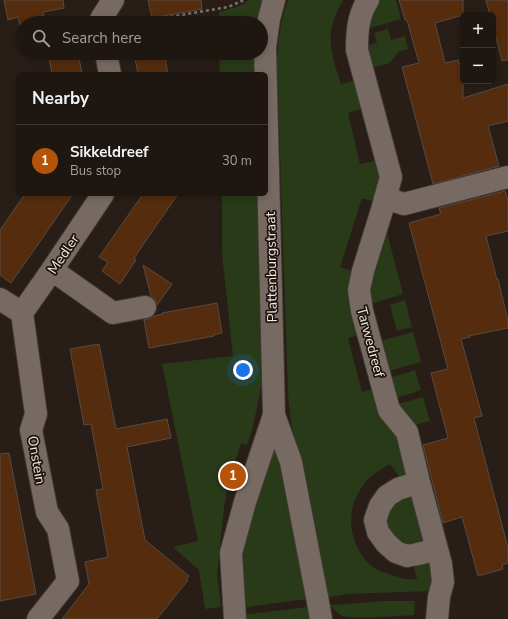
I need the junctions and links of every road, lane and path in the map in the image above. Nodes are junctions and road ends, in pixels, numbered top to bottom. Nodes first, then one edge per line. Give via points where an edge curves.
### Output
1 (113, 0) edge
2 (244, 0) edge
3 (274, 0) edge
4 (368, 0) edge
5 (103, 16) edge
6 (176, 16) edge
7 (268, 26) edge
8 (107, 60) edge
9 (265, 60) edge
10 (110, 72) edge
11 (266, 72) edge
12 (268, 170) edge
13 (508, 177) edge
14 (103, 196) edge
15 (386, 198) junction
16 (52, 270) junction
17 (0, 298) edge
18 (145, 307) dead end
19 (22, 313) junction
20 (274, 416) junction
21 (419, 482) junction
22 (437, 549) junction
23 (38, 619) edge
24 (235, 619) edge
25 (320, 619) edge
26 (437, 619) edge

1 - 5 street
2 - 6 path via 228,7
3 - 7 street, Plattenburgstraat
4 - 15 street, Tarwedreef via 359,20 357,50 391,177
8 - 10 street
9 - 11 street, Plattenburgstraat
12 - 20 street, Plattenburgstraat
13 - 15 street via 404,204
14 - 16 street, Medler
15 - 21 street, Tarwedreef via 362,271 359,290 361,308 389,410 407,432
16 - 18 street via 113,313
16 - 19 street, Medler
17 - 19 street
19 - 23 street, Onstein via 36,414 32,430 47,512 58,529 68,581
20 - 24 street, Plattenburgstraat via 231,553
20 - 25 street, Plattenburgstraat via 291,462
21 - 22 street, Tarwedreef
21 - 22 street via 398,489 387,496 375,520 378,532 396,552 407,556
22 - 26 street, Tarwedreef via 443,582

